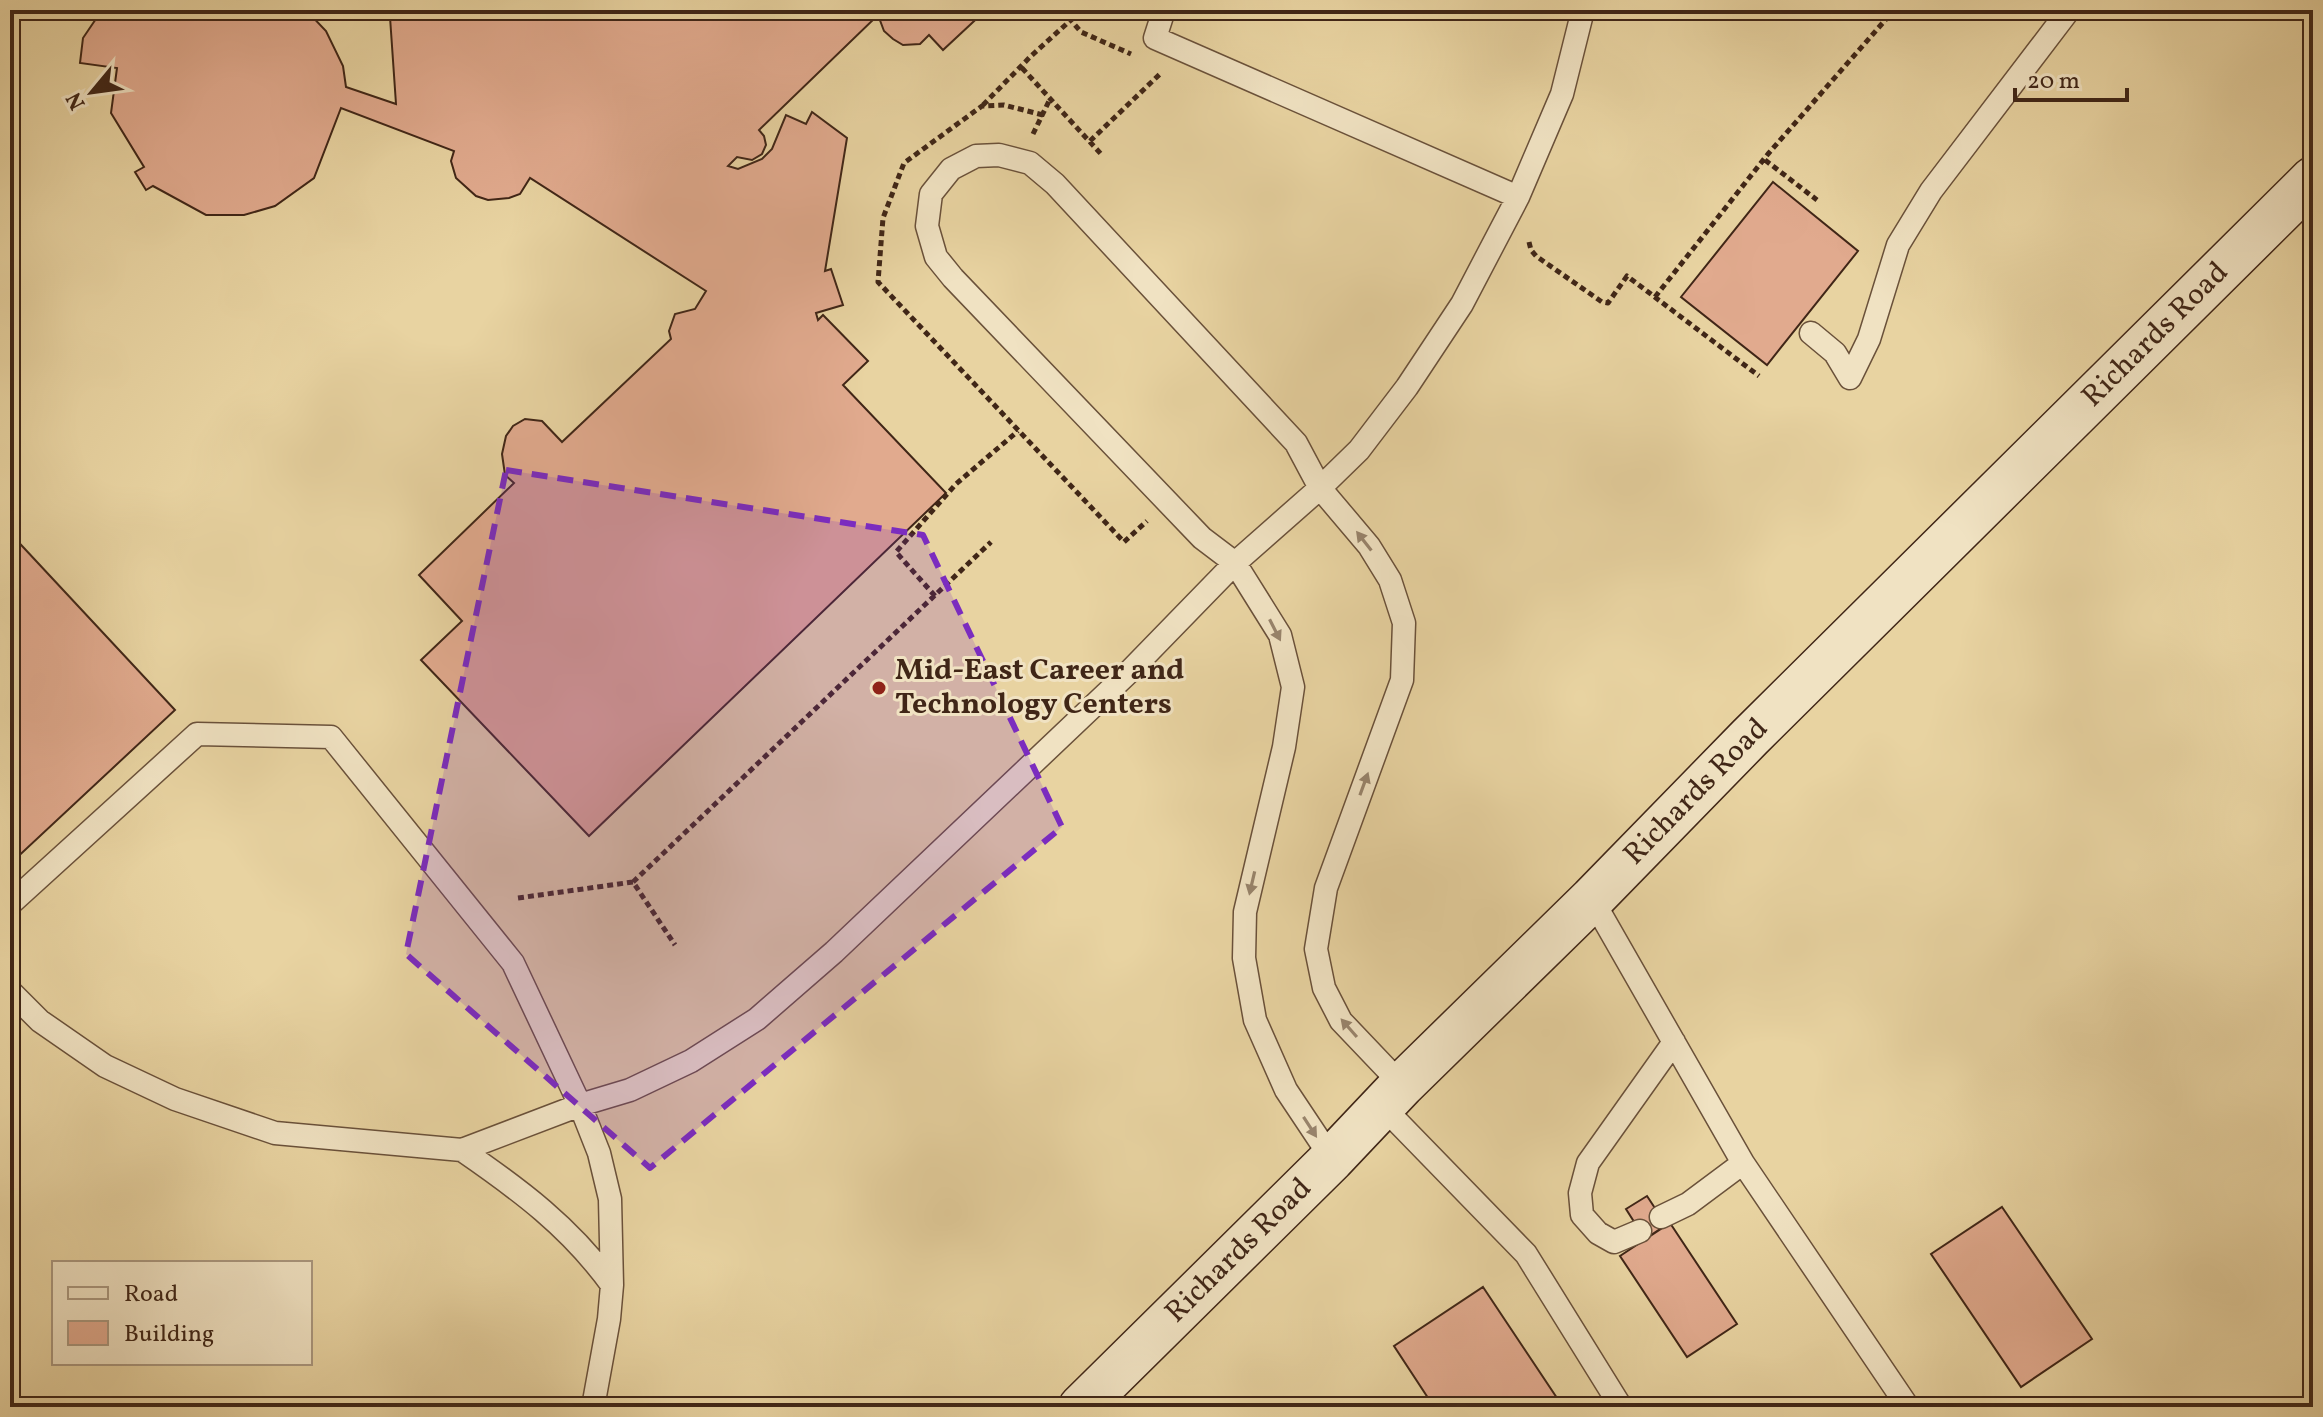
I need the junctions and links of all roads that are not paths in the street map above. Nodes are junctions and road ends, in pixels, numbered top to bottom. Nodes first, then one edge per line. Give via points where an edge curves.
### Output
1 (1164, 10) edge
2 (1583, 10) edge
3 (2069, 10) edge
4 (2313, 179) edge
5 (1518, 197) junction
6 (1811, 333) dead end
7 (1320, 488) junction
8 (1235, 563) junction
9 (1592, 899) junction
10 (10, 904) edge
11 (10, 991) edge
12 (1674, 1042) junction
13 (1392, 1096) junction
14 (580, 1105) junction
15 (462, 1150) junction
16 (1332, 1159) junction
17 (1743, 1163) junction
18 (1661, 1217) dead end
19 (1640, 1231) dead end
20 (612, 1285) junction
21 (593, 1407) edge
22 (1081, 1407) edge
23 (1621, 1407) edge
24 (1908, 1407) edge

1 - 5 lane via 1155,38
2 - 5 lane via 1562,94
3 - 6 lane via 1931,191 1898,245 1869,339 1850,378 1835,353
4 - 9 street, Richards Road
5 - 7 lane via 1462,304 1407,387 1359,450
7 - 8 lane
7 - 8 lane via 1296,443 1055,184 1030,163 999,155 976,156 951,169 931,194 927,226 936,257 1202,538
13 -> 7 lane via 1341,1021 1324,988 1316,949 1326,888 1402,680 1404,623 1376,557
8 - 14 lane via 1117,683 757,1019 691,1061 630,1090
8 -> 16 lane via 1280,635 1293,687 1245,912 1244,958 1255,1020 1286,1090
9 - 12 lane
9 - 13 street, Richards Road
10 - 14 lane via 197,734 331,737 513,963
11 - 15 lane via 40,1021 105,1066 175,1099 275,1133
12 - 17 lane
12 - 19 lane via 1588,1163 1580,1193 1582,1215 1598,1233 1614,1242
13 - 16 street, Richards Road
13 - 23 lane via 1526,1254
14 - 15 lane
14 - 20 lane via 610,1199
15 - 20 lane via 564,1228
16 - 22 street, Richards Road
17 - 18 lane
17 - 24 lane
20 - 21 lane

